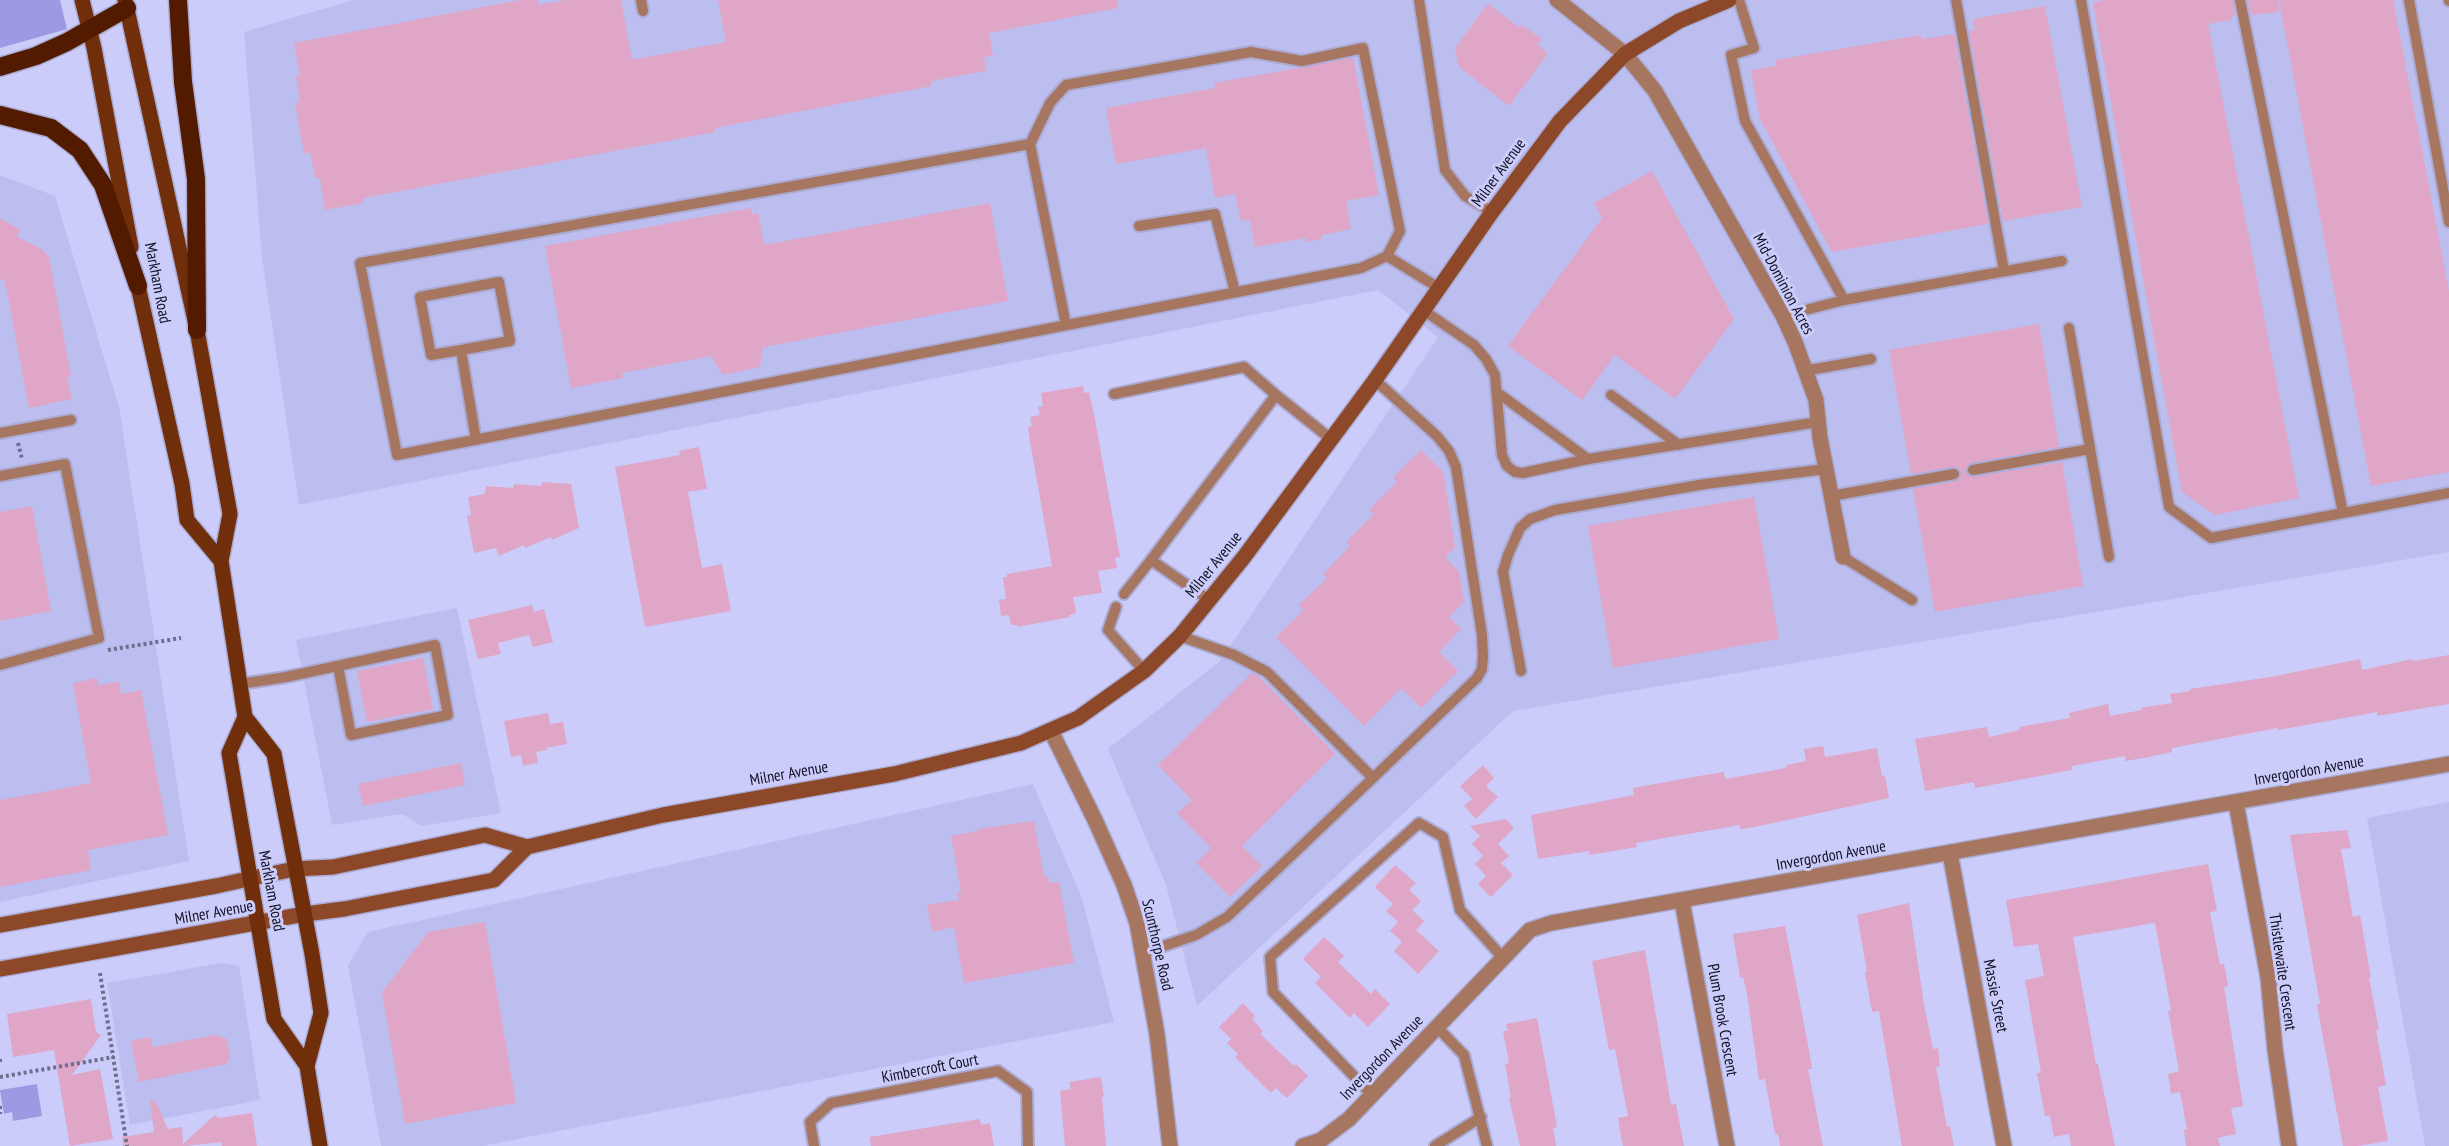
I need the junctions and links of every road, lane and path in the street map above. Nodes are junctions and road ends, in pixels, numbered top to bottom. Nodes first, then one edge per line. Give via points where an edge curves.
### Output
1 (82, 0) edge
2 (178, 0) edge
3 (1419, 0) edge
4 (1557, 0) edge
5 (1729, 0) edge
6 (1739, 0) edge
7 (1956, 0) edge
8 (2081, 0) edge
9 (2240, 0) edge
10 (2409, 0) edge
11 (126, 4) edge
12 (89, 28) junction
13 (1625, 54) junction
14 (0, 67) edge
15 (0, 115) edge
16 (1030, 144) junction
17 (1492, 212) junction
18 (2449, 222) edge
19 (1140, 226) dead end
20 (1387, 256) junction
21 (2062, 261) dead end
22 (2004, 271) junction
23 (138, 286) junction
24 (1439, 288) junction
25 (1235, 292) junction
26 (1844, 300) junction
27 (1423, 310) junction
28 (1783, 316) junction
29 (1066, 325) junction
30 (2069, 328) dead end
31 (197, 330) junction
32 (461, 350) junction
33 (1871, 359) dead end
34 (1804, 371) junction
35 (1375, 380) junction
36 (1498, 393) junction
37 (1114, 394) dead end
38 (1276, 395) junction
39 (1611, 395) dead end
40 (71, 420) dead end
41 (1818, 422) junction
42 (16, 430) junction
43 (0, 433) edge
44 (476, 440) junction
45 (1331, 440) junction
46 (1678, 445) junction
47 (2090, 449) junction
48 (1588, 459) junction
49 (1826, 469) junction
50 (1973, 470) dead end
51 (24, 471) junction
52 (1954, 474) dead end
53 (0, 476) edge
54 (2449, 493) edge
55 (1832, 496) junction
56 (2343, 513) junction
57 (1843, 557) joint
58 (2109, 557) dead end
59 (1151, 560) junction
60 (221, 561) junction
61 (1125, 594) dead end
62 (1209, 600) junction
63 (1912, 600) dead end
64 (1116, 607) dead end
65 (1180, 636) junction
66 (181, 638) dead end
67 (105, 650) dead end
68 (0, 665) edge
69 (338, 666) junction
70 (1144, 671) junction
71 (1521, 671) dead end
72 (240, 684) junction
73 (245, 717) junction
74 (1051, 731) junction
75 (2449, 764) edge
76 (1373, 778) junction
77 (2236, 803) junction
78 (527, 847) junction
79 (1950, 853) junction
80 (294, 869) junction
81 (252, 878) junction
82 (1682, 901) junction
83 (305, 914) junction
84 (260, 924) junction
85 (0, 925) edge
86 (1143, 953) junction
87 (1503, 958) junction
88 (0, 969) edge
89 (100, 973) dead end
90 (1437, 1026) junction
91 (114, 1057) junction
92 (307, 1066) junction
93 (0, 1077) edge
94 (1372, 1095) junction
95 (0, 1106) edge
96 (0, 1114) edge
97 (1481, 1117) junction
98 (127, 1146) edge
99 (320, 1146) edge
100 (814, 1146) edge
101 (1029, 1146) edge
102 (1170, 1146) edge
103 (1303, 1146) edge
104 (1435, 1146) edge
105 (1487, 1146) edge
106 (1727, 1146) edge
107 (2004, 1146) edge
108 (2289, 1146) edge

1 - 12 main road, Markham Road
2 - 31 highway via 183,82 196,179
3 - 17 lane via 1444,170 1466,196
4 - 13 street, Mid-Dominion Acres
5 - 13 main road, Milner Avenue via 1679,21
6 - 26 lane via 1754,48 1731,55 1744,121
7 - 22 lane
8 - 56 lane via 2169,507 2211,538
9 - 56 lane
10 - 18 lane
11 - 12 highway
11 - 31 main road, Markham Road
12 - 14 highway via 47,51
12 - 23 main road, Markham Road
13 - 17 main road, Milner Avenue via 1560,121
13 - 28 street, Mid-Dominion Acres via 1655,91
15 - 23 highway via 51,128 80,150 103,185
16 - 20 lane via 1050,102 1066,85 1251,52 1302,61 1363,48 1400,231
16 - 29 lane
16 - 44 lane via 360,263 397,455
17 - 24 main road, Milner Avenue
19 - 25 lane via 1215,214
20 - 24 lane
20 - 25 lane via 1361,268
21 - 22 lane
22 - 26 lane
23 - 60 main road, Markham Road via 187,520
24 - 27 main road, Milner Avenue
25 - 29 lane
26 - 28 lane
27 - 35 main road, Milner Avenue
27 - 36 lane via 1474,345 1495,375
28 - 34 street, Mid-Dominion Acres
29 - 44 lane
30 - 47 lane
31 - 60 main road, Markham Road via 230,514
32 - 32 lane via 510,341 499,282 420,297 431,356
32 - 44 lane
33 - 34 lane
34 - 41 street, Mid-Dominion Acres via 1816,400
35 - 45 main road, Milner Avenue
35 - 76 lane via 1437,436 1456,467 1483,656 1477,678
36 - 48 lane
36 - 48 lane via 1502,455 1515,472
37 - 38 lane via 1244,367
38 - 45 lane
38 - 59 lane
39 - 46 lane
40 - 42 lane
41 - 46 lane
41 - 49 street, Mid-Dominion Acres
42 - 43 lane
42 - 51 path
45 - 62 main road, Milner Avenue
46 - 48 lane
47 - 50 lane
47 - 58 lane
49 - 55 street, Mid-Dominion Acres
49 - 71 lane via 1705,484 1555,510 1530,519 1520,528 1503,572
51 - 53 lane
51 - 68 lane via 65,464 99,638
52 - 55 lane
54 - 56 lane
55 - 57 street, Mid-Dominion Acres
57 - 63 lane
59 - 61 lane
59 - 62 lane
60 - 72 main road, Markham Road
62 - 65 main road, Milner Avenue
64 - 70 lane via 1108,630
65 - 70 main road, Milner Avenue
65 - 76 lane via 1234,655 1267,672
66 - 67 path
69 - 69 lane via 435,645 448,715 351,735
69 - 72 lane
70 - 74 main road, Milner Avenue via 1078,718
72 - 73 main road, Markham Road
73 - 80 main road, Markham Road via 274,754
73 - 81 main road, Markham Road via 229,753
74 - 78 main road, Milner Avenue via 991,751 894,774 663,815
74 - 86 street, Scunthorpe Road via 1124,885
75 - 77 street, Invergordon Avenue
76 - 86 lane via 1227,917 1196,935
77 - 79 street, Invergordon Avenue
77 - 108 street, Thistlewaite Crescent via 2268,977
78 - 80 main road, Milner Avenue via 485,836 333,867
78 - 83 main road, Milner Avenue via 494,880
79 - 82 street, Invergordon Avenue
79 - 107 street, Massie Street
80 - 81 main road, Milner Avenue
80 - 83 main road, Markham Road
81 - 84 main road, Markham Road
81 - 85 main road, Milner Avenue
82 - 87 street, Invergordon Avenue via 1551,923 1530,930
82 - 106 street, Plum Brook Crescent
83 - 84 main road, Milner Avenue
83 - 92 main road, Markham Road via 321,1013
84 - 88 main road, Milner Avenue
84 - 92 main road, Markham Road via 274,1019
86 - 102 street, Scunthorpe Road
87 - 90 street, Invergordon Avenue
87 - 94 lane via 1460,910 1443,837 1419,823 1270,957 1273,992
89 - 91 path
90 - 94 street, Invergordon Avenue
90 - 97 lane via 1464,1055
91 - 93 path
91 - 98 path
92 - 99 main road, Markham Road
94 - 103 street, Invergordon Avenue via 1336,1130
95 - 96 path
97 - 104 lane
97 - 105 lane
100 - 101 lane, Kimbercroft Court via 810,1122 831,1103 998,1071 1028,1092

